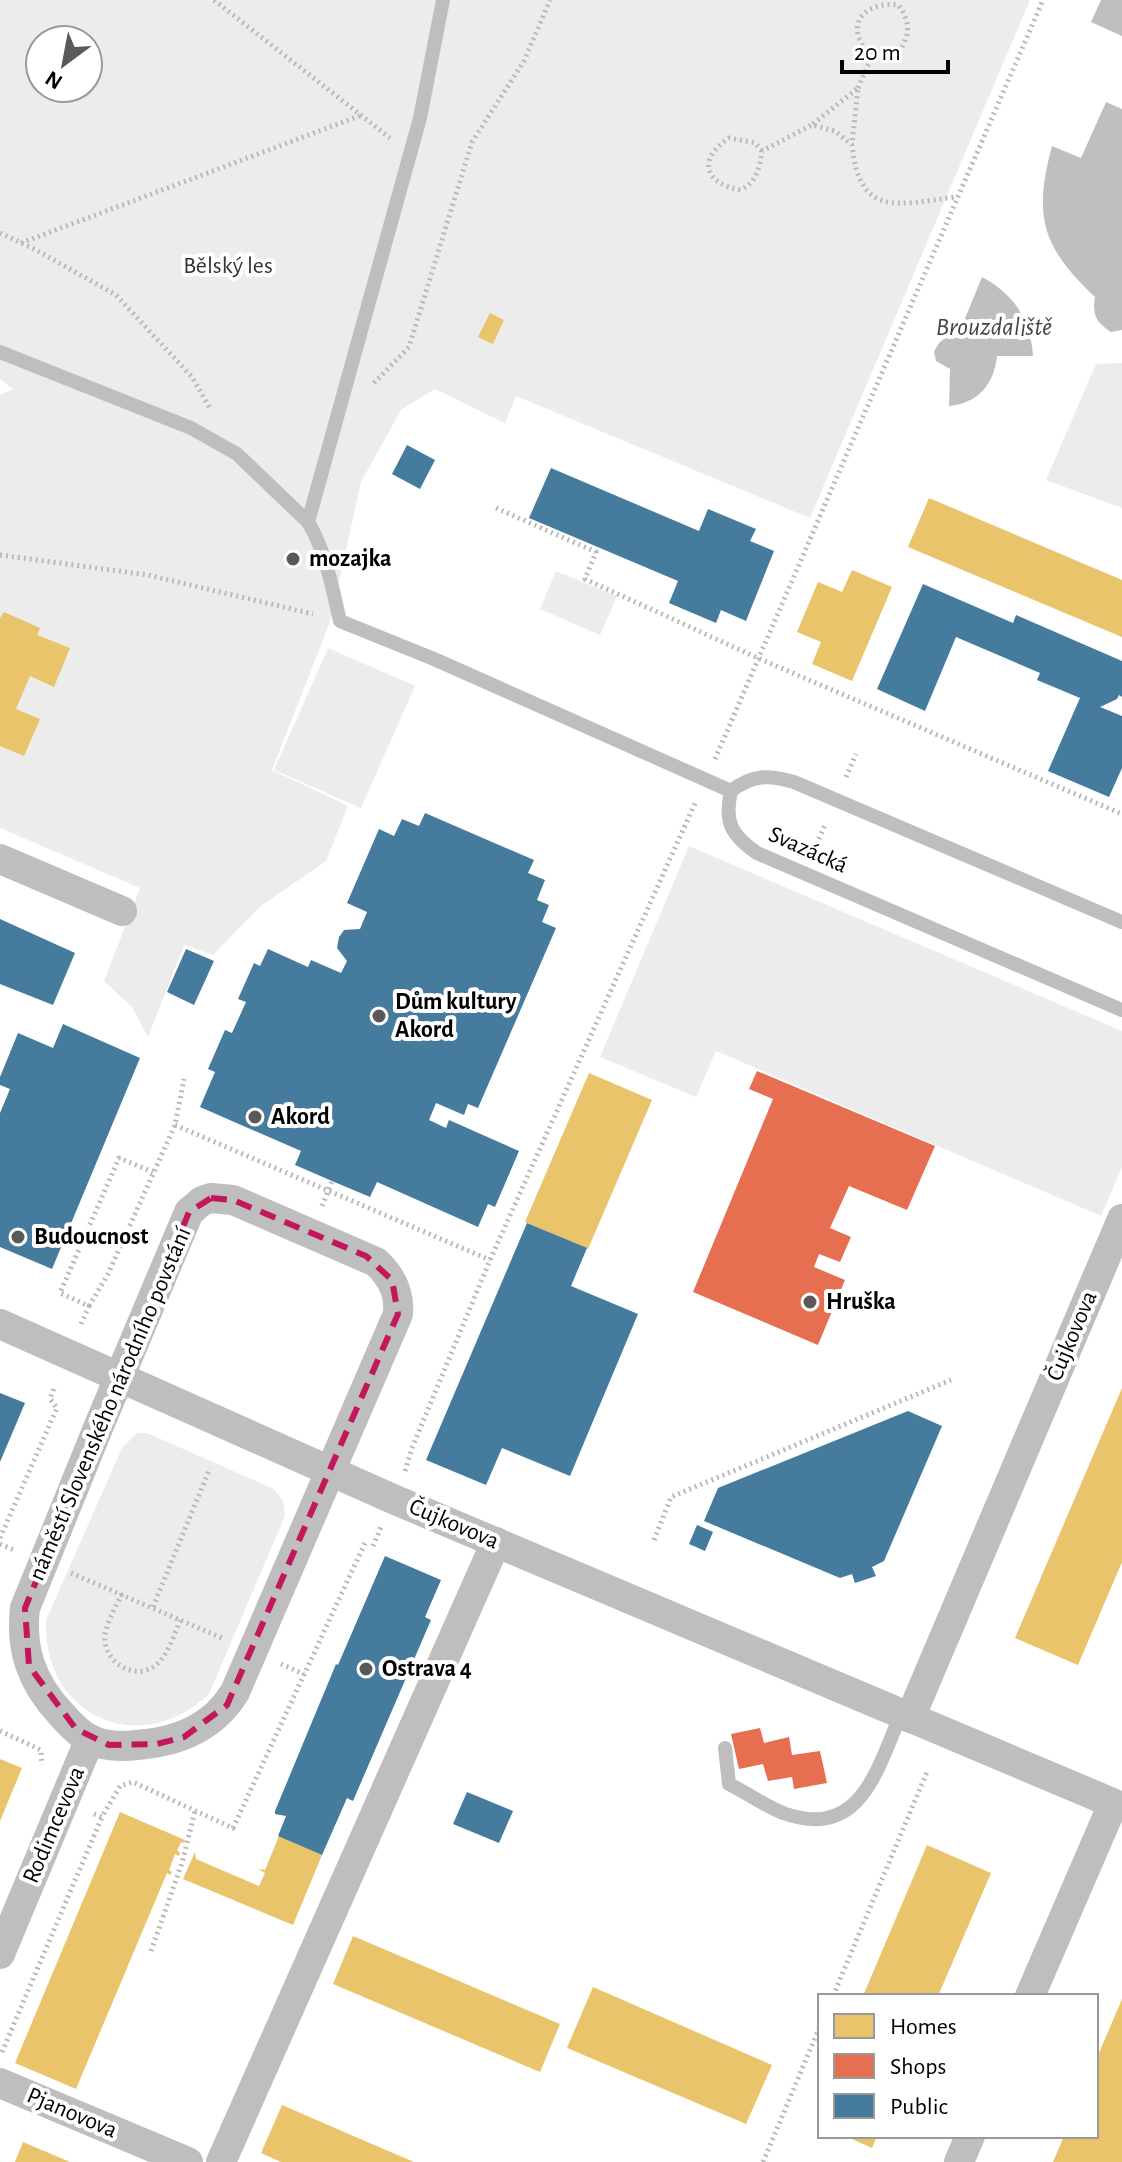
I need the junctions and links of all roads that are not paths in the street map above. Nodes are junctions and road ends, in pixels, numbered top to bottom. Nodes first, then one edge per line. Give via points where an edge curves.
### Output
1 (443, 0) edge
2 (0, 352) edge
3 (308, 522) junction
4 (731, 791) junction
5 (0, 859) edge
6 (122, 911) dead end
7 (1122, 922) edge
8 (1122, 1010) edge
9 (1122, 1219) edge
10 (0, 1324) edge
11 (119, 1376) junction
12 (332, 1470) junction
13 (496, 1542) junction
14 (905, 1716) junction
15 (90, 1739) junction
16 (725, 1748) dead end
17 (1118, 1801) edge
18 (0, 1954) edge
19 (1031, 1994) edge
20 (0, 2083) edge
21 (969, 2138) edge
22 (188, 2162) edge
23 (221, 2162) edge
24 (959, 2162) edge

1 - 3 lane via 420,118
2 - 3 lane via 191,428 237,454
3 - 4 lane via 329,573 340,621
4 - 7 lane via 756,776 794,782
4 - 8 lane, Svazácká via 729,823 739,840 757,853
5 - 6 street
9 - 14 street, Čujkovova
10 - 11 street, Čujkovova
11 - 12 street, Čujkovova
11 - 12 street, náměstí Slovenského národního povstání via 189,1212 202,1201 233,1200 366,1256 392,1280 398,1314
11 - 15 street, náměstí Slovenského národního povstání via 25,1608 23,1629 29,1666 49,1701
12 - 13 street, Čujkovova
12 - 15 street, náměstí Slovenského národního povstání via 227,1705 184,1737 157,1744 109,1745
13 - 14 street, Čujkovova
13 - 23 street
14 - 16 lane via 873,1780 833,1819 816,1821 783,1813 729,1784
14 - 17 street, Čujkovova
15 - 18 street, Rodimcevova
17 - 19 street
20 - 22 street, Pjanovova
21 - 24 street

